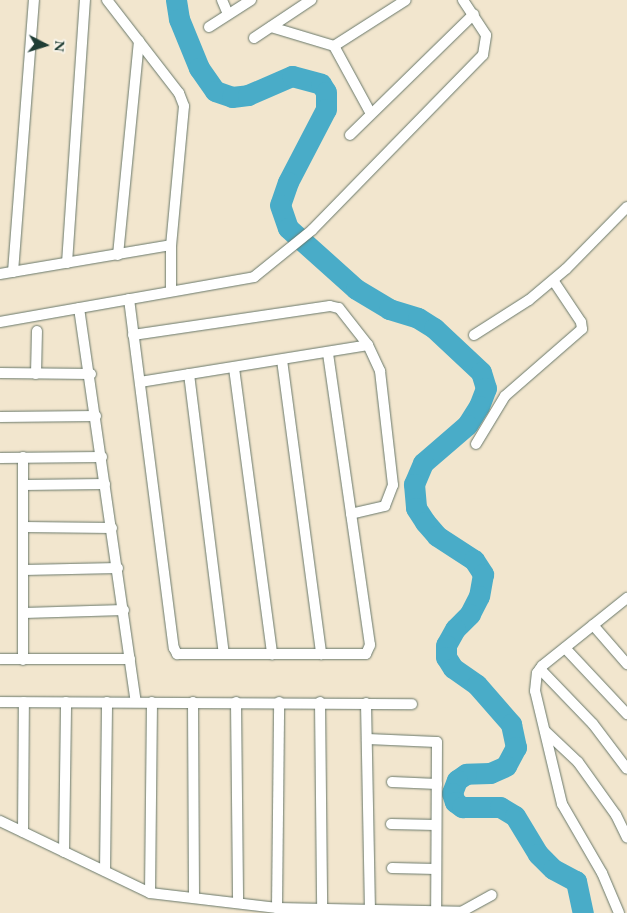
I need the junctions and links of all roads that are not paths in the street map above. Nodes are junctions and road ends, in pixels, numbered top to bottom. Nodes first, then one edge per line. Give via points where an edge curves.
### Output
1 (34, 0) edge
2 (85, 0) edge
3 (107, 0) edge
4 (222, 0) edge
5 (251, 0) edge
6 (311, 0) edge
7 (406, 0) edge
8 (463, 0) edge
9 (228, 14) junction
10 (474, 14) junction
11 (209, 27) dead end
12 (271, 27) junction
13 (254, 38) dead end
14 (139, 41) junction
15 (334, 46) junction
16 (370, 112) junction
17 (350, 135) dead end
18 (627, 207) edge
19 (171, 245) junction
20 (118, 255) junction
21 (67, 263) junction
22 (13, 272) junction
23 (0, 274) edge
24 (553, 280) junction
25 (171, 291) junction
26 (128, 299) junction
27 (79, 308) junction
28 (0, 322) edge
29 (37, 331) dead end
30 (134, 335) junction
31 (474, 335) dead end
32 (368, 345) junction
33 (328, 353) junction
34 (282, 360) junction
35 (234, 368) junction
36 (0, 373) edge
37 (36, 374) junction
38 (91, 374) junction
39 (189, 374) junction
40 (140, 382) junction
41 (96, 416) junction
42 (0, 417) edge
43 (476, 444) dead end
44 (102, 457) junction
45 (0, 458) edge
46 (23, 458) junction
47 (105, 484) junction
48 (23, 485) junction
49 (351, 514) junction
50 (23, 527) junction
51 (112, 528) junction
52 (118, 568) junction
53 (24, 570) junction
54 (627, 598) edge
55 (124, 610) junction
56 (24, 613) junction
57 (593, 625) junction
58 (565, 648) junction
59 (224, 654) junction
60 (272, 654) junction
61 (321, 654) junction
62 (130, 658) junction
63 (0, 659) edge
64 (23, 660) junction
65 (627, 664) edge
66 (540, 668) junction
67 (0, 702) edge
68 (24, 702) junction
69 (66, 702) junction
70 (107, 702) junction
71 (136, 702) junction
72 (152, 702) junction
73 (193, 702) junction
74 (236, 702) junction
75 (279, 702) junction
76 (320, 702) junction
77 (366, 703) junction
78 (412, 704) dead end
79 (627, 714) edge
80 (545, 731) junction
81 (367, 739) junction
82 (627, 769) edge
83 (392, 782) dead end
84 (437, 784) junction
85 (0, 821) edge
86 (391, 824) dead end
87 (436, 825) junction
88 (24, 832) junction
89 (627, 838) edge
90 (64, 852) junction
91 (392, 868) dead end
92 (436, 869) junction
93 (105, 871) junction
94 (150, 893) junction
95 (492, 895) dead end
96 (194, 898) junction
97 (238, 903) junction
98 (277, 908) junction
99 (322, 908) junction
100 (370, 910) junction
101 (436, 912) edge
102 (619, 913) edge

1 - 22 street
2 - 21 street
3 - 14 street
4 - 9 street
5 - 9 street
6 - 12 street
7 - 15 street
8 - 10 street
9 - 11 street
10 - 16 street
10 - 25 street via 486,35 483,55 312,230 254,277
12 - 13 street
12 - 15 street
14 - 19 street via 179,93 184,106
14 - 20 street
15 - 16 street
16 - 17 street
18 - 24 street
19 - 20 street
19 - 25 street
20 - 21 street
21 - 22 street
22 - 23 street
24 - 31 street via 529,300
24 - 43 street via 581,322 582,329 506,396
25 - 26 street
26 - 27 street
26 - 30 street
27 - 28 street
27 - 38 street
29 - 37 street
30 - 32 street via 330,306 339,308
30 - 40 street
32 - 33 street
32 - 49 street via 380,371 393,485 385,506
33 - 34 street
33 - 49 street
34 - 35 street
34 - 61 street
35 - 39 street
35 - 60 street
36 - 37 street
37 - 38 street
38 - 41 street
39 - 40 street
39 - 59 street
40 - 59 street via 174,648 177,654 186,656
41 - 42 street
41 - 44 street
44 - 46 street
44 - 47 street
45 - 46 street
46 - 48 street
47 - 48 street
47 - 51 street
48 - 50 street
49 - 61 street via 370,645 366,654
50 - 51 street
50 - 53 street
51 - 52 street
52 - 53 street
52 - 55 street
53 - 56 street
54 - 57 street
55 - 56 street
55 - 62 street
56 - 64 street
57 - 58 street
57 - 65 street
58 - 66 street
58 - 79 street
59 - 60 street
60 - 61 street
62 - 64 street
62 - 71 street
63 - 64 street
66 - 80 street via 535,680
66 - 82 street via 593,724
67 - 68 street
68 - 69 street
68 - 88 street
69 - 70 street
69 - 90 street
70 - 71 street
70 - 93 street
71 - 72 street
72 - 73 street
72 - 94 street
73 - 74 street
73 - 96 street
74 - 75 street
74 - 97 street
75 - 76 street
75 - 98 street
76 - 77 street
76 - 99 street
77 - 78 street
77 - 81 street
80 - 89 street via 578,762 616,815
80 - 102 street via 562,804 602,873
81 - 84 street via 437,742
81 - 100 street
83 - 84 street
84 - 87 street
85 - 88 street
86 - 87 street
87 - 92 street
88 - 90 street
90 - 93 street
91 - 92 street
92 - 101 street
93 - 94 street
94 - 96 street
95 - 101 street via 461,912
96 - 97 street
97 - 98 street
98 - 99 street
99 - 100 street
100 - 101 street

